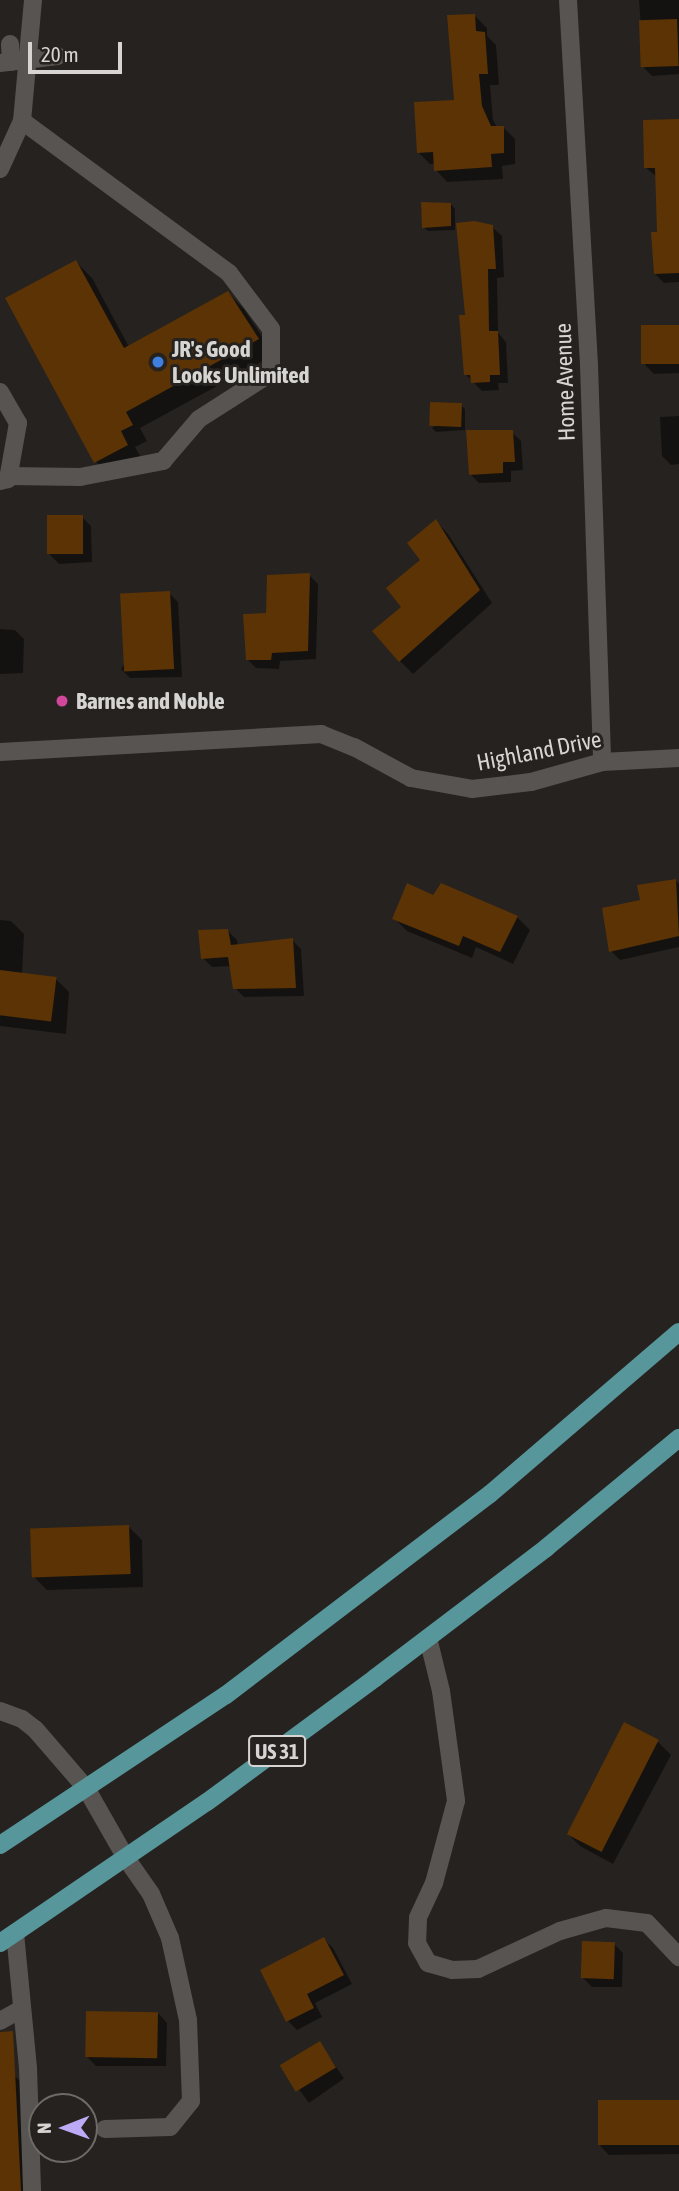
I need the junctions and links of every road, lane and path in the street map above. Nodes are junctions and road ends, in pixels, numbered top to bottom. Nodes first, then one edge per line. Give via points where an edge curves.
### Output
1 (33, 0) edge
2 (568, 0) edge
3 (12, 57) edge
4 (58, 57) dead end
5 (22, 121) junction
6 (0, 169) edge
7 (0, 392) edge
8 (4, 479) edge
9 (0, 752) edge
10 (679, 758) edge
11 (602, 762) junction
12 (679, 1332) edge
13 (679, 1438) edge
14 (428, 1638) junction
15 (0, 1711) edge
16 (86, 1788) junction
17 (0, 1844) edge
18 (126, 1858) junction
19 (7, 1938) edge
20 (679, 1957) edge
21 (22, 2009) junction
22 (0, 2021) edge
23 (104, 2129) dead end
24 (32, 2191) edge

1 - 3 street
2 - 11 street, Home Avenue via 589,365
3 - 4 street
3 - 5 street
5 - 6 street
5 - 8 street via 229,273 271,329 271,373 199,419 163,461 80,477
7 - 8 street via 18,423
9 - 11 street, Highland Drive via 321,733 411,778 471,789 531,782
10 - 11 street, Highland Drive
12 - 16 main road via 490,1494 226,1695
13 - 14 main road, US 31
14 - 18 main road, US 31
14 - 20 street via 442,1691 456,1801 434,1883 418,1918 418,1943 428,1963 452,1970 478,1969 560,1931 606,1918 646,1923
15 - 16 street via 35,1729
16 - 17 main road
16 - 18 street
18 - 19 main road, US 31
18 - 23 street via 151,1894 170,1938 188,2020 191,2101 170,2127
19 - 21 street
21 - 22 street
21 - 24 street

